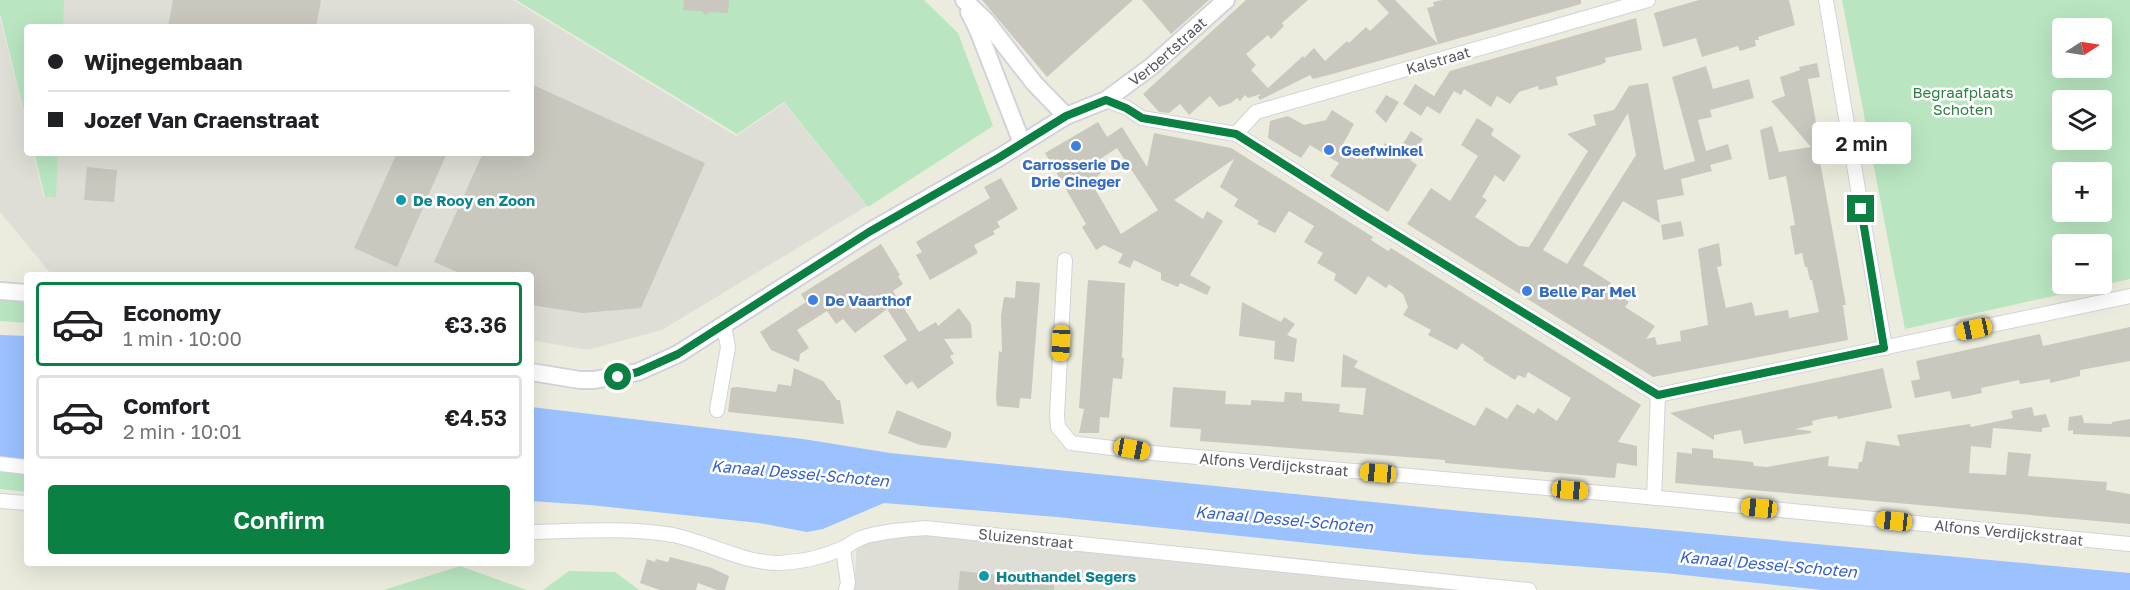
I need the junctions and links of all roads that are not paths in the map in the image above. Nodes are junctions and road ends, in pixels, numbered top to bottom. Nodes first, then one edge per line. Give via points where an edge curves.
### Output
1 (964, 0) edge
2 (1226, 0) edge
3 (1648, 0) edge
4 (1826, 0) edge
5 (1005, 45) junction
6 (988, 56) junction
7 (1106, 100) junction
8 (1066, 116) junction
9 (1236, 134) junction
10 (1022, 143) junction
11 (1065, 260) dead end
12 (0, 291) edge
13 (24, 293) edge
14 (2130, 296) edge
15 (724, 326) junction
16 (1884, 348) junction
17 (534, 372) edge
18 (1658, 395) junction
19 (717, 410) dead end
20 (0, 464) edge
21 (24, 467) edge
22 (1654, 498) junction
23 (0, 501) edge
24 (24, 503) edge
25 (534, 532) edge
26 (2130, 544) edge
27 (843, 549) junction
28 (846, 590) edge
29 (1529, 590) edge

1 - 5 street
1 - 6 street
2 - 7 street, Verbertstraat via 1152,66
3 - 9 street, Kalstraat via 1256,112
4 - 16 street
5 - 6 street
5 - 8 street
6 - 10 street
7 - 8 street, Verbertstraat
7 - 9 street via 1142,118
8 - 10 street, Verbertstraat
9 - 18 street
10 - 15 street, Verbertstraat via 869,232
11 - 22 street, Alfons Verdijckstraat via 1057,415 1058,427 1071,442 1153,453
12 - 13 street
14 - 16 street
15 - 17 street, Verbertstraat via 660,363 618,377 580,380
15 - 19 street via 728,347
16 - 18 street
18 - 22 street
20 - 21 street
22 - 26 street, Alfons Verdijckstraat
23 - 24 street
25 - 27 street, Sluizenstraat via 649,531 777,563 802,561
27 - 28 street
27 - 29 street, Sluizenstraat via 860,538 925,528

